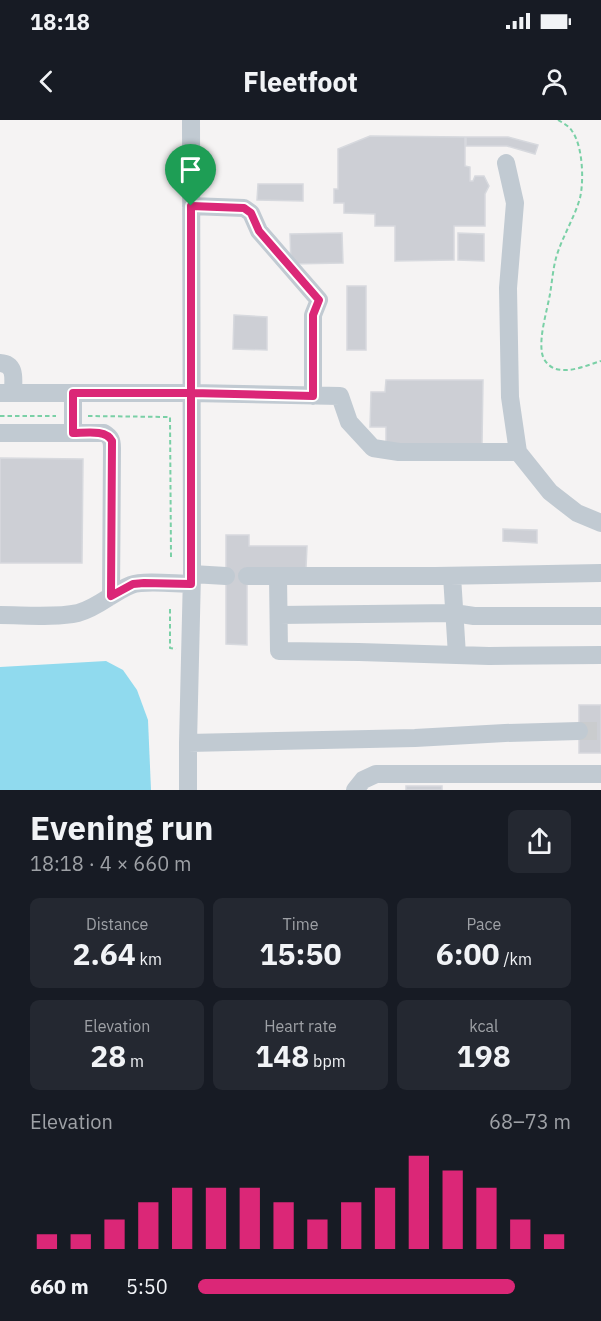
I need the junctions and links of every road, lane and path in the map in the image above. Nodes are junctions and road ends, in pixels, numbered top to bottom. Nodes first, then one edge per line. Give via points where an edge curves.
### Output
1 (191, 120) edge
2 (558, 120) edge
3 (506, 163) dead end
4 (191, 206) junction
5 (601, 361) edge
6 (0, 363) edge
7 (6, 393) edge
8 (73, 393) junction
9 (192, 393) junction
10 (313, 396) junction
11 (0, 416) edge
12 (56, 416) dead end
13 (85, 416) dead end
14 (0, 433) edge
15 (73, 433) junction
16 (518, 452) junction
17 (601, 523) edge
18 (171, 558) dead end
19 (601, 573) edge
20 (226, 576) dead end
21 (247, 576) dead end
22 (278, 576) junction
23 (452, 576) junction
24 (192, 579) junction
25 (111, 596) junction
26 (170, 609) dead end
27 (454, 613) junction
28 (0, 615) edge
29 (279, 615) junction
30 (601, 616) edge
31 (190, 649) junction
32 (457, 655) junction
33 (601, 655) edge
34 (579, 731) tunnel mouth
35 (188, 743) junction
36 (601, 774) edge
37 (188, 790) edge
38 (355, 790) edge

1 - 4 street
2 - 5 path via 573,131 582,177 580,196 555,260 541,351 555,369
3 - 16 street via 515,203 508,288 510,397
4 - 9 street
4 - 10 street via 244,208 251,213 259,231 319,300 313,315
6 - 7 street via 12,372
7 - 8 street
8 - 9 street
8 - 15 street
9 - 10 street
9 - 24 street
10 - 16 street via 340,396 348,422 373,448 399,452
11 - 12 path
13 - 18 path via 170,417
14 - 15 street
15 - 25 street via 104,433 112,441
16 - 17 street via 550,492 577,513
19 - 23 street
20 - 24 street
21 - 22 street
22 - 23 street
22 - 29 street
23 - 27 street
24 - 25 street via 133,584
24 - 31 street
25 - 28 street via 79,613
26 - 31 path via 170,648
27 - 29 street
27 - 30 street
27 - 32 street
29 - 32 street via 279,651
31 - 35 street
32 - 33 street
34 - 35 street
35 - 37 street
36 - 38 street via 376,774 363,780

